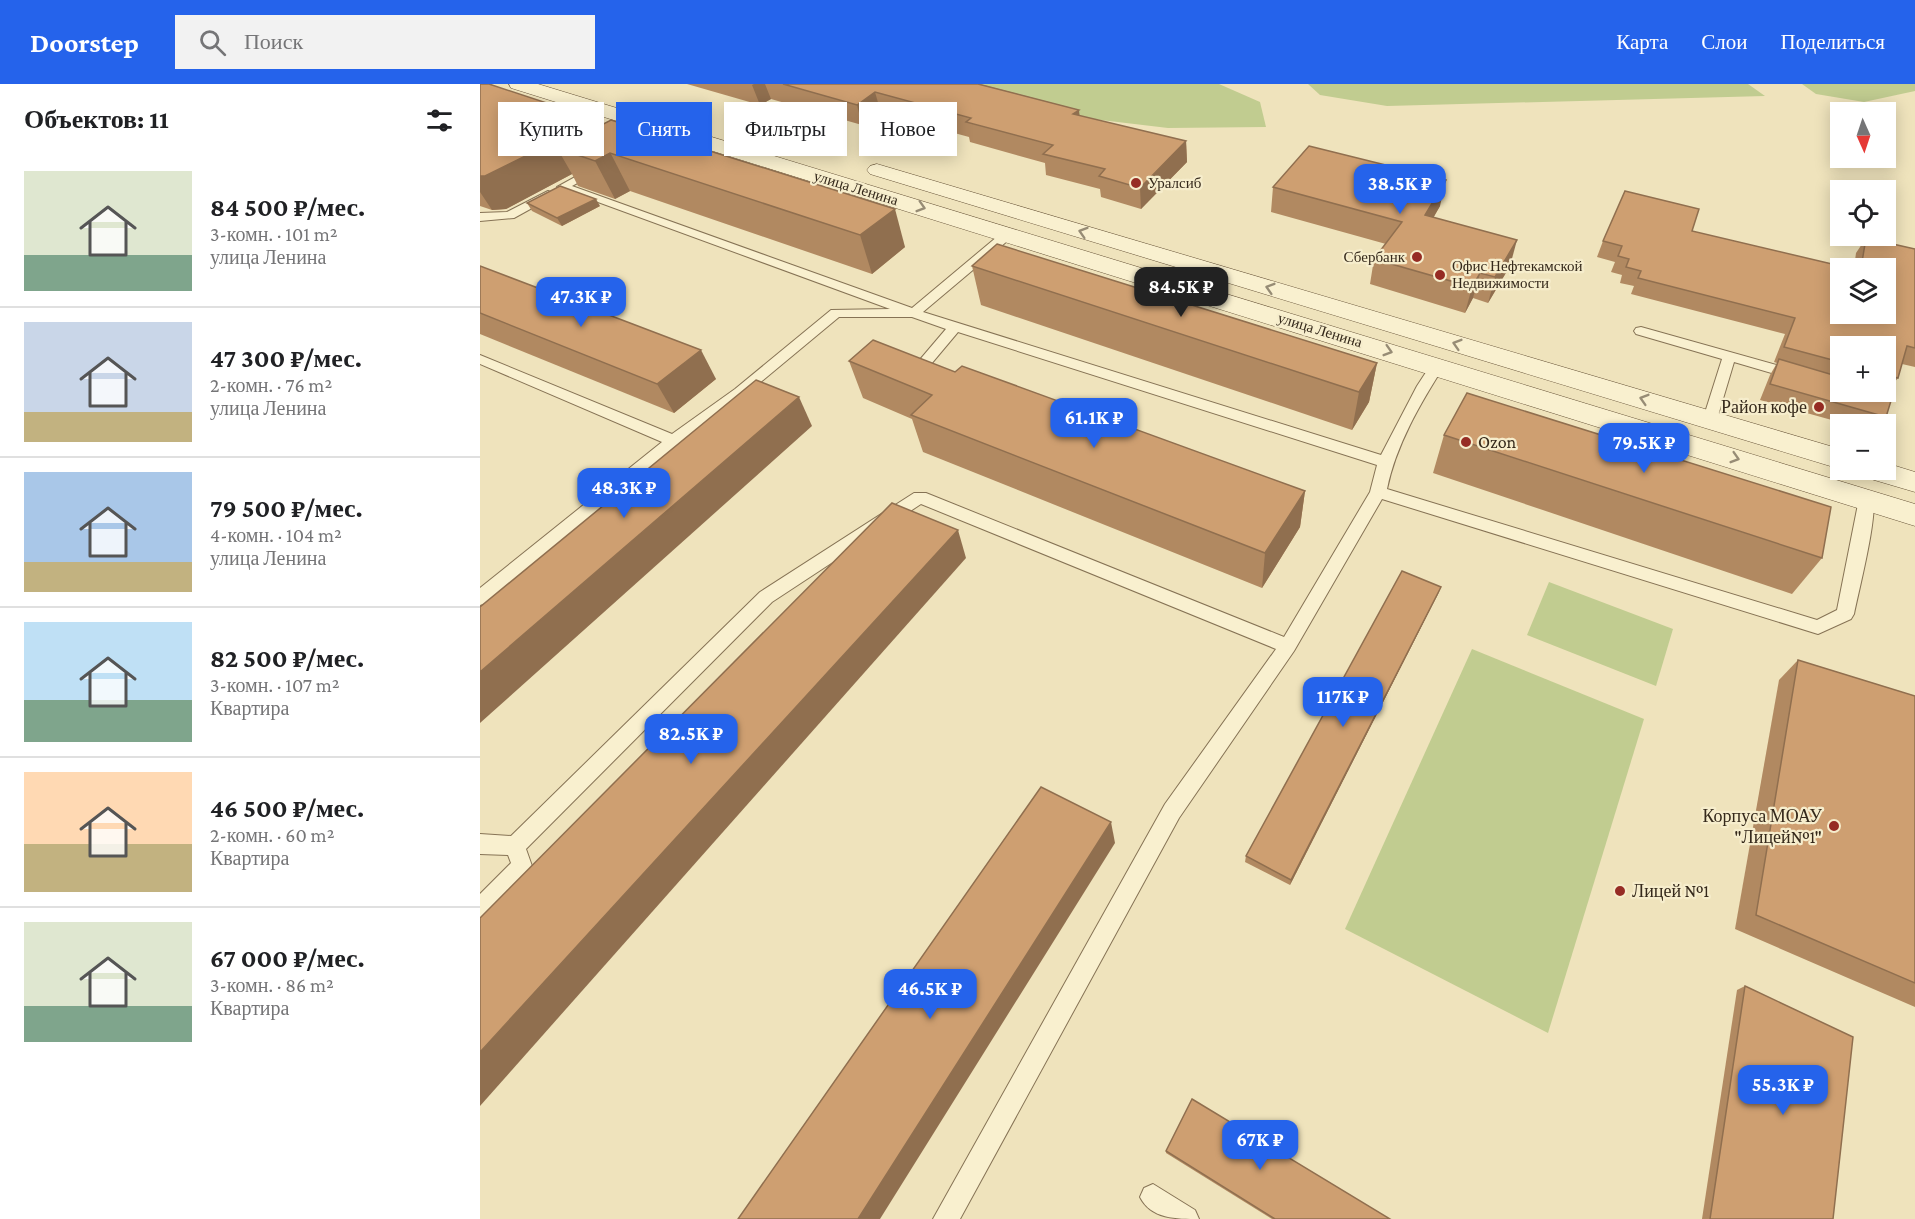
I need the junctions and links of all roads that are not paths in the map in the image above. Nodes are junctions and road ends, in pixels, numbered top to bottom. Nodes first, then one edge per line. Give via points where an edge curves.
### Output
1 (518, 84) edge
2 (592, 84) edge
3 (637, 98) dead end
4 (616, 114) edge
5 (712, 144) edge
6 (614, 159) edge
7 (859, 165) dead end
8 (563, 187) junction
9 (480, 217) edge
10 (1008, 234) junction
11 (914, 314) junction
12 (955, 327) junction
13 (1641, 331) dead end
14 (1729, 357) junction
15 (480, 359) edge
16 (1437, 366) junction
17 (910, 380) edge
18 (1830, 385) edge
19 (1710, 419) junction
20 (673, 441) junction
21 (1830, 456) edge
22 (1384, 462) junction
23 (1896, 476) edge
24 (1915, 482) edge
25 (1378, 492) junction
26 (1866, 498) junction
27 (1915, 515) edge
28 (480, 598) edge
29 (1288, 646) junction
30 (480, 844) edge
31 (515, 846) junction
32 (480, 909) edge
33 (1153, 1197) dead end
34 (946, 1219) edge
35 (1186, 1219) edge

1 - 4 main road, улица Ленина
2 - 3 main road
5 -> 10 main road, улица Ленина
6 - 8 lane
19 -> 7 main road, улица Ленина
8 - 9 lane via 510,215
8 - 11 lane
10 - 11 lane
10 -> 16 main road, улица Ленина
11 - 12 lane
11 - 20 lane via 836,313
12 - 17 lane
12 - 22 lane
13 - 14 lane
14 - 18 lane
14 - 19 lane
15 - 20 lane
16 - 22 lane
16 -> 26 main road, улица Ленина
19 - 21 main road, улица Ленина
20 - 28 lane
22 - 25 lane
23 - 24 main road
25 - 26 lane via 1818,627 1845,614
25 - 29 lane
26 - 27 main road, улица Ленина
29 - 31 lane via 920,497 766,597
29 - 34 lane via 1172,811
30 - 31 lane
31 - 32 lane via 522,866
33 - 35 lane

